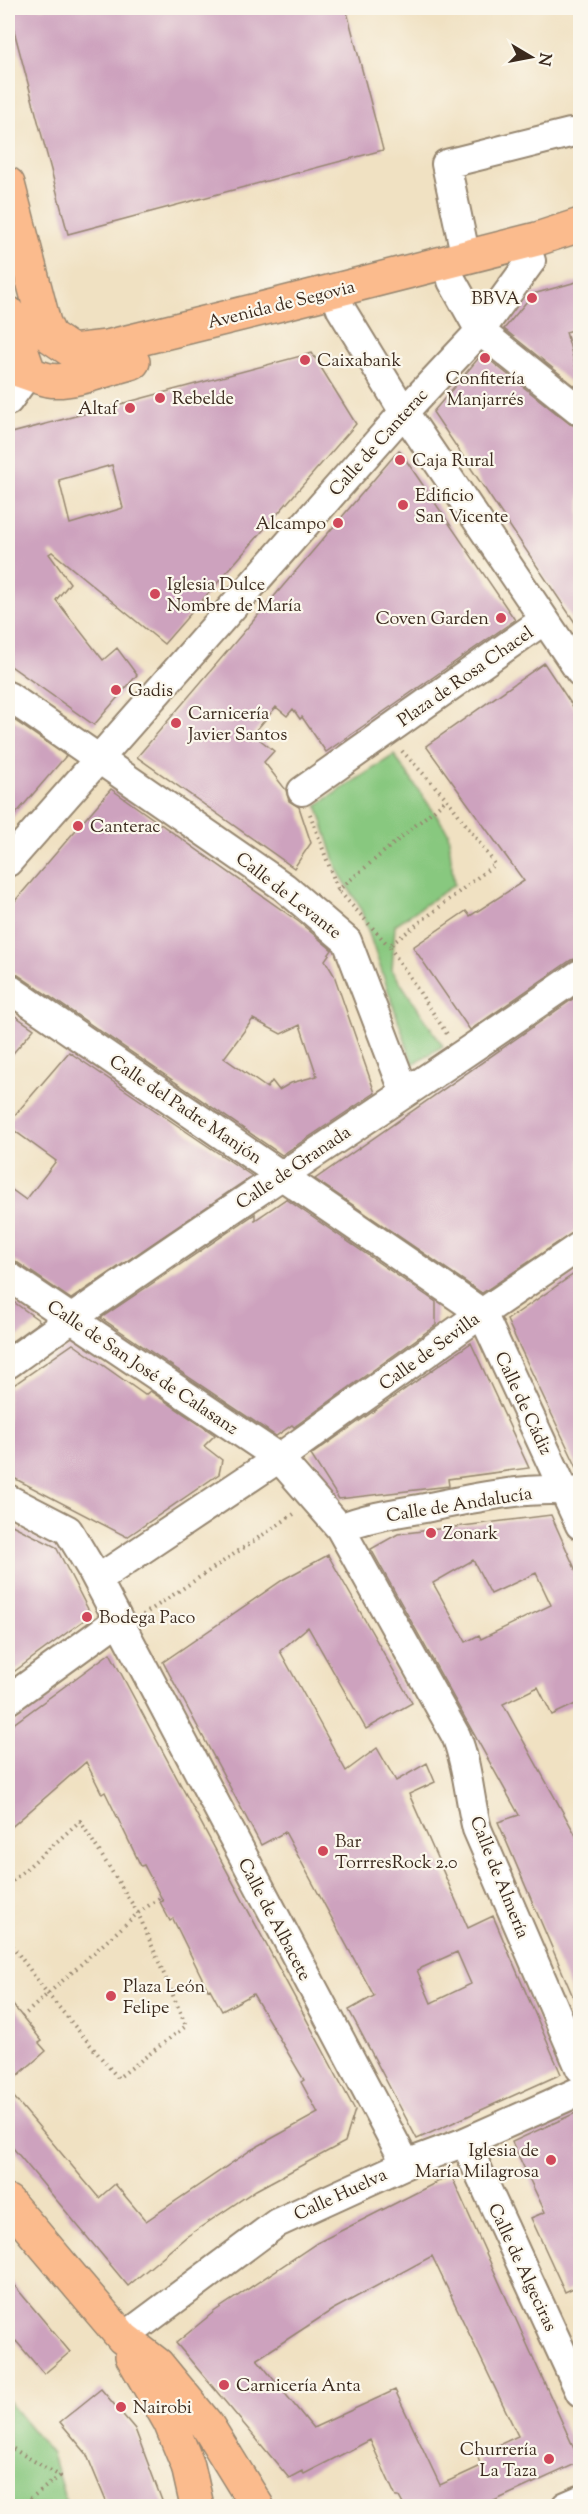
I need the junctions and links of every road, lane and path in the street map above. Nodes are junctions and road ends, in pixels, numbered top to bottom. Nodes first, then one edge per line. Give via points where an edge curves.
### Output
1 (570, 133) dead end
2 (8, 184) edge
3 (580, 233) edge
4 (531, 261) junction
5 (459, 269) junction
6 (337, 300) junction
7 (8, 313) edge
8 (44, 323) junction
9 (480, 331) junction
10 (18, 369) edge
11 (8, 400) edge
12 (580, 411) edge
13 (404, 412) junction
14 (544, 620) junction
15 (580, 672) edge
16 (8, 696) edge
17 (386, 732) junction
18 (98, 757) junction
19 (302, 790) joint
20 (447, 799) junction
21 (8, 862) edge
22 (338, 890) junction
23 (311, 909) junction
24 (389, 946) junction
25 (580, 974) edge
26 (8, 988) edge
27 (462, 1056) junction
28 (405, 1093) junction
29 (281, 1174) junction
30 (580, 1246) edge
31 (8, 1276) edge
32 (482, 1313) junction
33 (70, 1319) junction
34 (8, 1364) edge
35 (279, 1458) junction
36 (572, 1491) edge
37 (8, 1499) edge
38 (314, 1501) junction
39 (580, 1525) edge
40 (340, 1528) junction
41 (93, 1570) junction
42 (115, 1612) junction
43 (8, 1700) edge
44 (8, 1885) edge
45 (161, 1897) dead end
46 (138, 1914) junction
47 (8, 1940) edge
48 (47, 1993) junction
49 (22, 2017) dead end
50 (580, 2068) edge
51 (580, 2091) edge
52 (465, 2142) junction
53 (406, 2164) junction
54 (8, 2202) edge
55 (123, 2338) junction
56 (580, 2392) edge
57 (8, 2446) edge
58 (580, 2500) edge
59 (20, 2506) edge
60 (197, 2506) edge
61 (257, 2506) edge
62 (566, 2506) edge

1 - 5 street via 446,164
2 - 8 main road
3 - 4 main road, Avenida de Segovia
3 - 5 main road, Avenida de Segovia
4 - 5 main road, Avenida de Segovia
4 - 9 street, Calle de Canterac
5 - 6 main road, Avenida de Segovia
5 - 9 street
6 - 8 main road, Avenida de Segovia via 86,351 72,351 60,345
6 - 10 main road, Avenida de Segovia via 65,380 50,380
6 - 13 street
7 - 10 main road
8 - 10 main road via 41,347
9 - 12 street
9 - 13 street, Calle de Canterac
10 - 11 street
13 - 14 street
13 - 18 street, Calle de Canterac
14 - 15 street
14 - 17 street, Plaza de Rosa Chacel
16 - 18 street, Calle de Levante
17 - 19 street, Plaza de Rosa Chacel
17 - 20 path, Plaza de Rosa Chacel
18 - 21 street, Calle de Canterac
18 - 23 street, Calle de Levante
19 - 22 path
20 - 22 path
20 - 24 path, Plaza de Rosa Chacel via 495,864
22 - 23 path
22 - 24 path
23 - 28 street, Calle de Levante via 347,941
24 - 27 path
25 - 27 street, Calle de Granada
26 - 29 street, Calle del Padre Manjón
27 - 28 street, Calle de Granada
28 - 29 street, Calle de Granada
29 - 32 street, Calle del Padre Manjón
29 - 33 street, Calle de Granada
30 - 32 street, Calle de Sevilla
31 - 33 street, Calle de San José de Calasanz
32 - 35 street, Calle de Sevilla
32 - 36 street, Calle de Cádiz
33 - 34 street, Calle de Granada
33 - 35 street, Calle de San José de Calasanz
35 - 38 street, Calle de San José de Calasanz
35 - 41 street, Calle de Sevilla
36 - 39 street, Calle de Cádiz
36 - 40 street, Calle de Andalucía via 479,1497 360,1520
37 - 41 street via 68,1530
38 - 40 street, Calle de Almería
38 - 42 path via 133,1621 123,1598
40 - 50 street, Calle de Almería via 456,1736 477,1829
41 - 42 street, Calle de Albacete
42 - 43 street
42 - 53 street, Calle de Albacete
44 - 46 path via 80,1821
45 - 46 path
46 - 48 path
46 - 48 path via 186,2026 118,2078
47 - 48 path
48 - 49 path
51 - 52 street, Calle Huelva
52 - 53 street, Calle Huelva
52 - 56 street, Calle de Algeciras
53 - 55 street, Calle Huelva via 277,2223
54 - 55 main road
55 - 60 main road via 170,2422 188,2466
55 - 61 main road via 157,2364 207,2425
57 - 59 path via 60,2476
58 - 62 street

